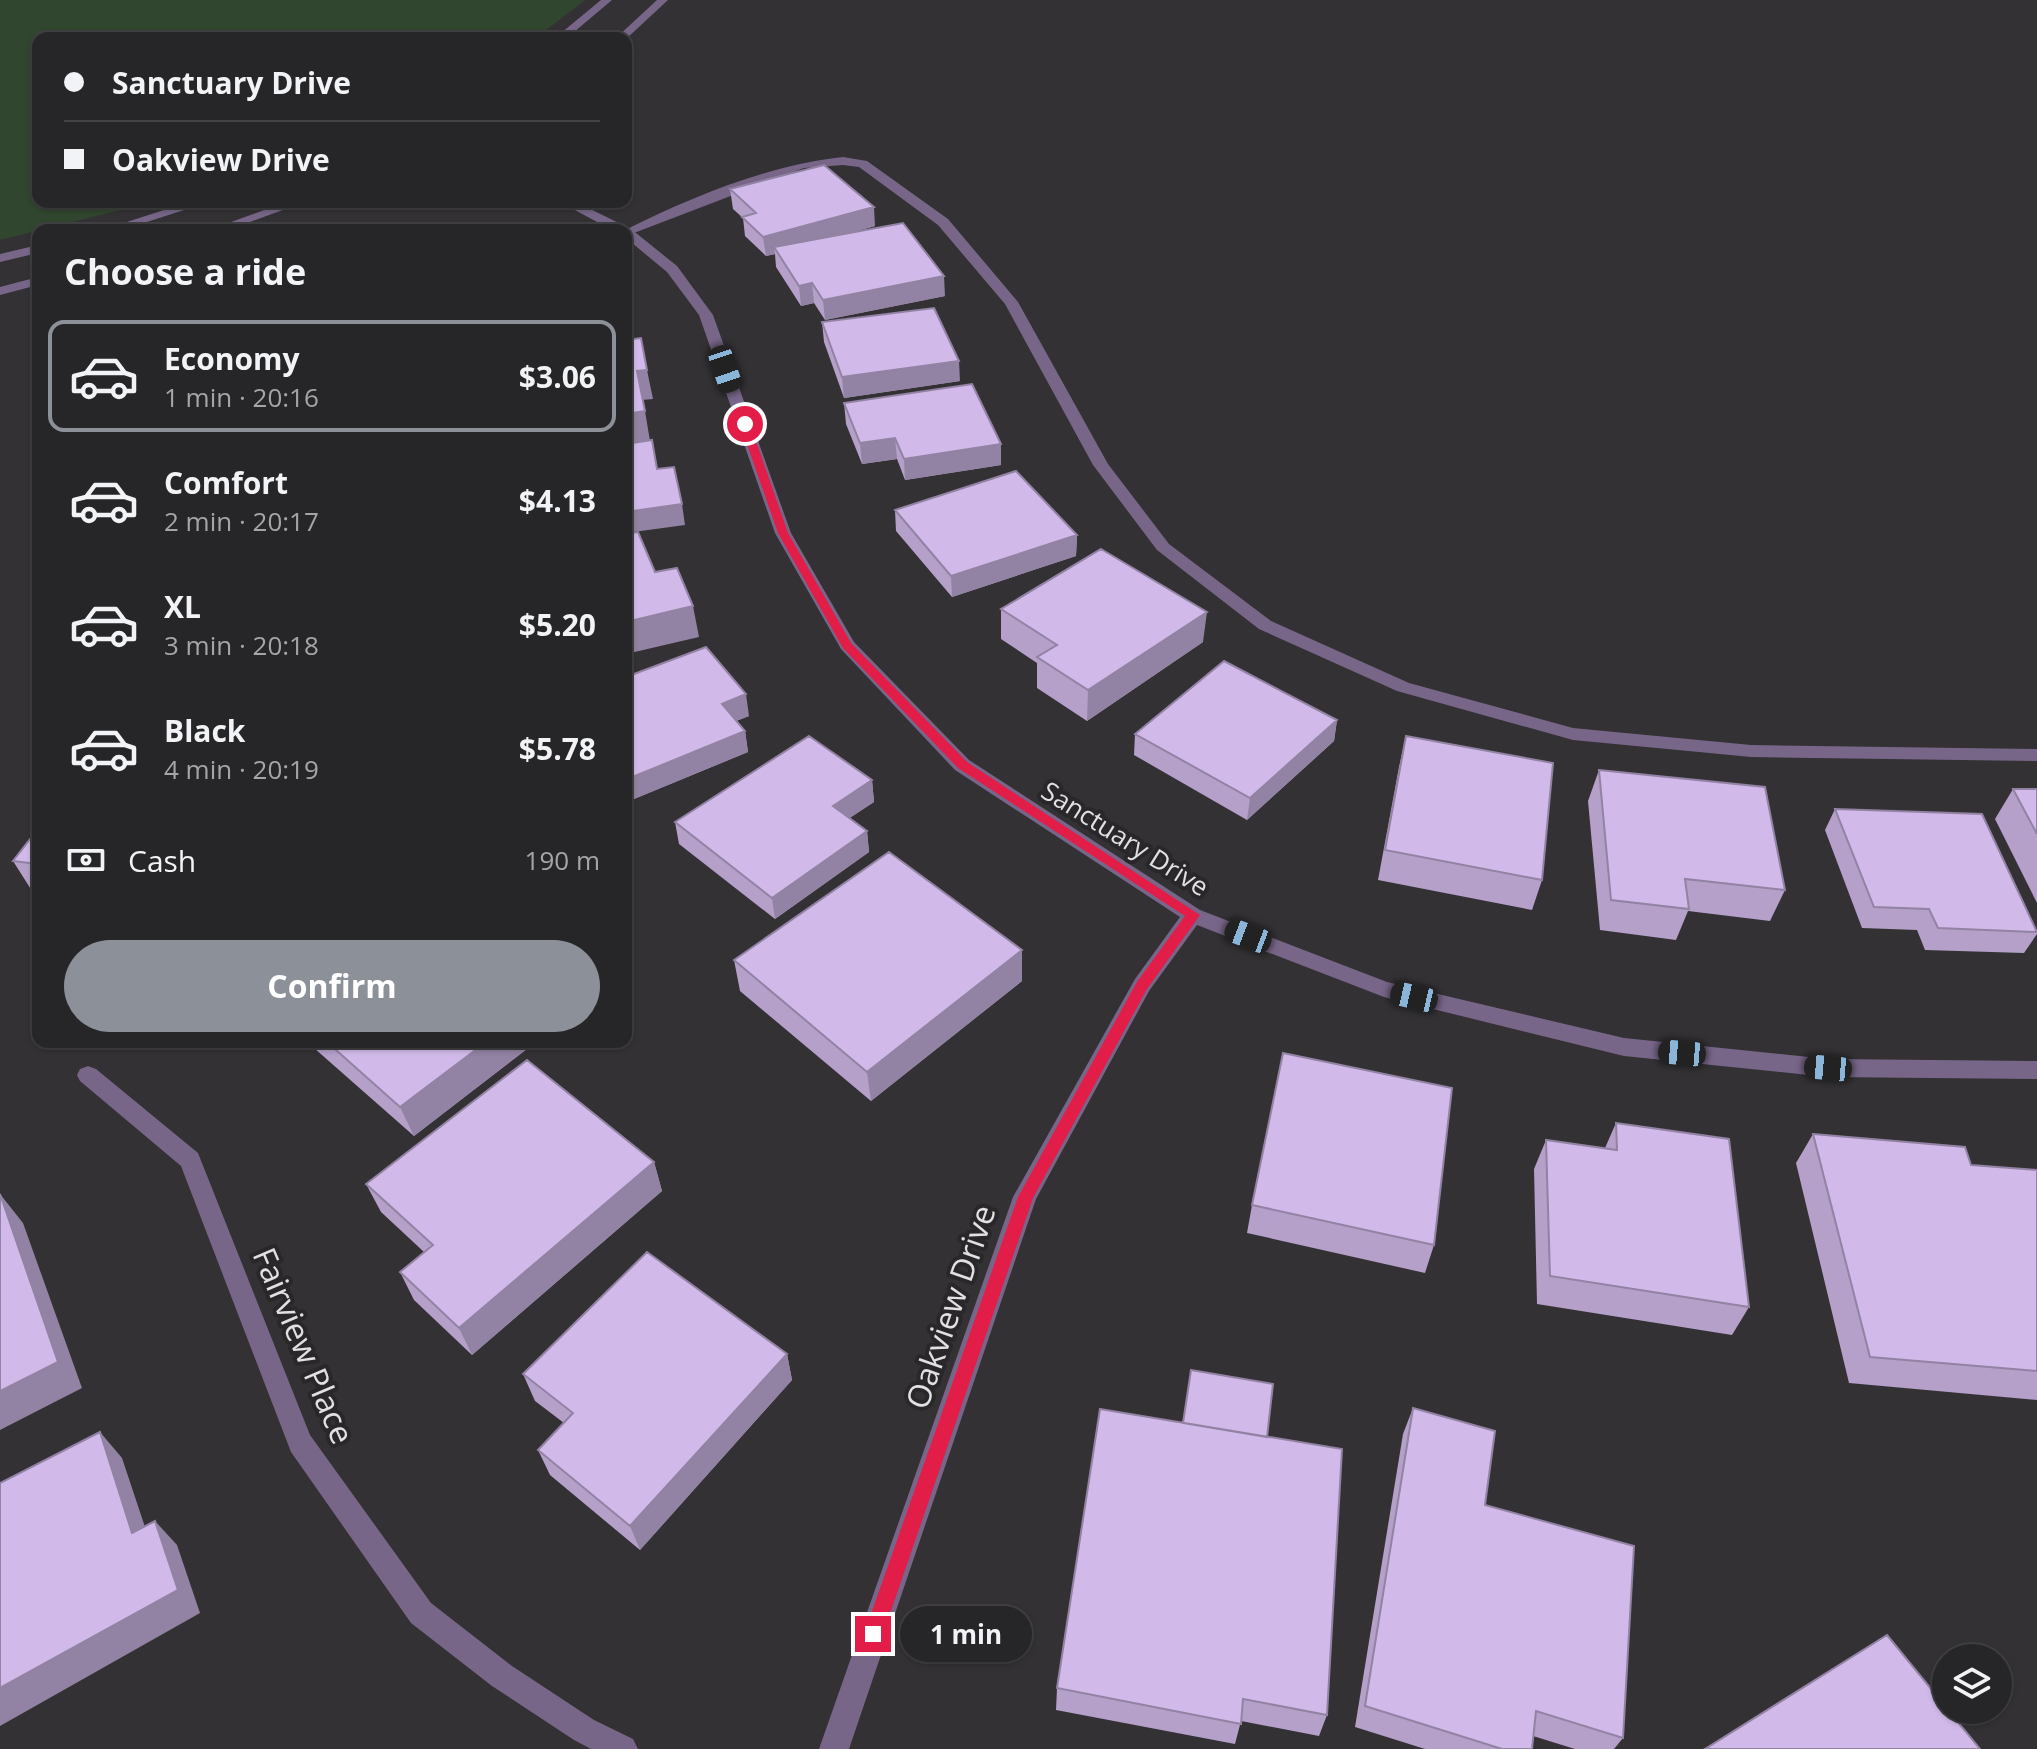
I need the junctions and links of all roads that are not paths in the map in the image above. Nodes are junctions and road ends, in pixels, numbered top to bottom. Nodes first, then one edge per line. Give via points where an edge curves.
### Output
1 (607, 0) edge
2 (663, 0) edge
3 (567, 32) edge
4 (628, 32) edge
5 (183, 208) edge
6 (281, 208) edge
7 (578, 208) edge
8 (128, 224) edge
9 (233, 224) edge
10 (609, 224) edge
11 (632, 229) edge
12 (632, 238) edge
13 (32, 250) edge
14 (0, 258) edge
15 (32, 283) edge
16 (0, 291) edge
17 (2037, 755) edge
18 (1193, 915) junction
19 (2037, 1070) edge
20 (88, 1075) dead end
21 (623, 1749) edge
22 (834, 1749) edge

1 - 3 street
2 - 4 street
5 - 8 street
6 - 9 street
7 - 10 street, Sanctuary Drive
11 - 17 street via 802,165 863,164 943,222 1011,302 1101,465 1163,547 1265,625 1403,687 1573,734 1751,751
12 - 18 street, Sanctuary Drive via 672,269 706,315 783,533 847,645 962,765
13 - 14 street
15 - 16 street
18 - 19 street, Sanctuary Drive via 1384,989 1624,1047 1828,1068
18 - 22 street, Oakview Drive via 1142,985 1025,1197
20 - 21 street, Fairview Place via 190,1160 300,1443 421,1613 502,1676

